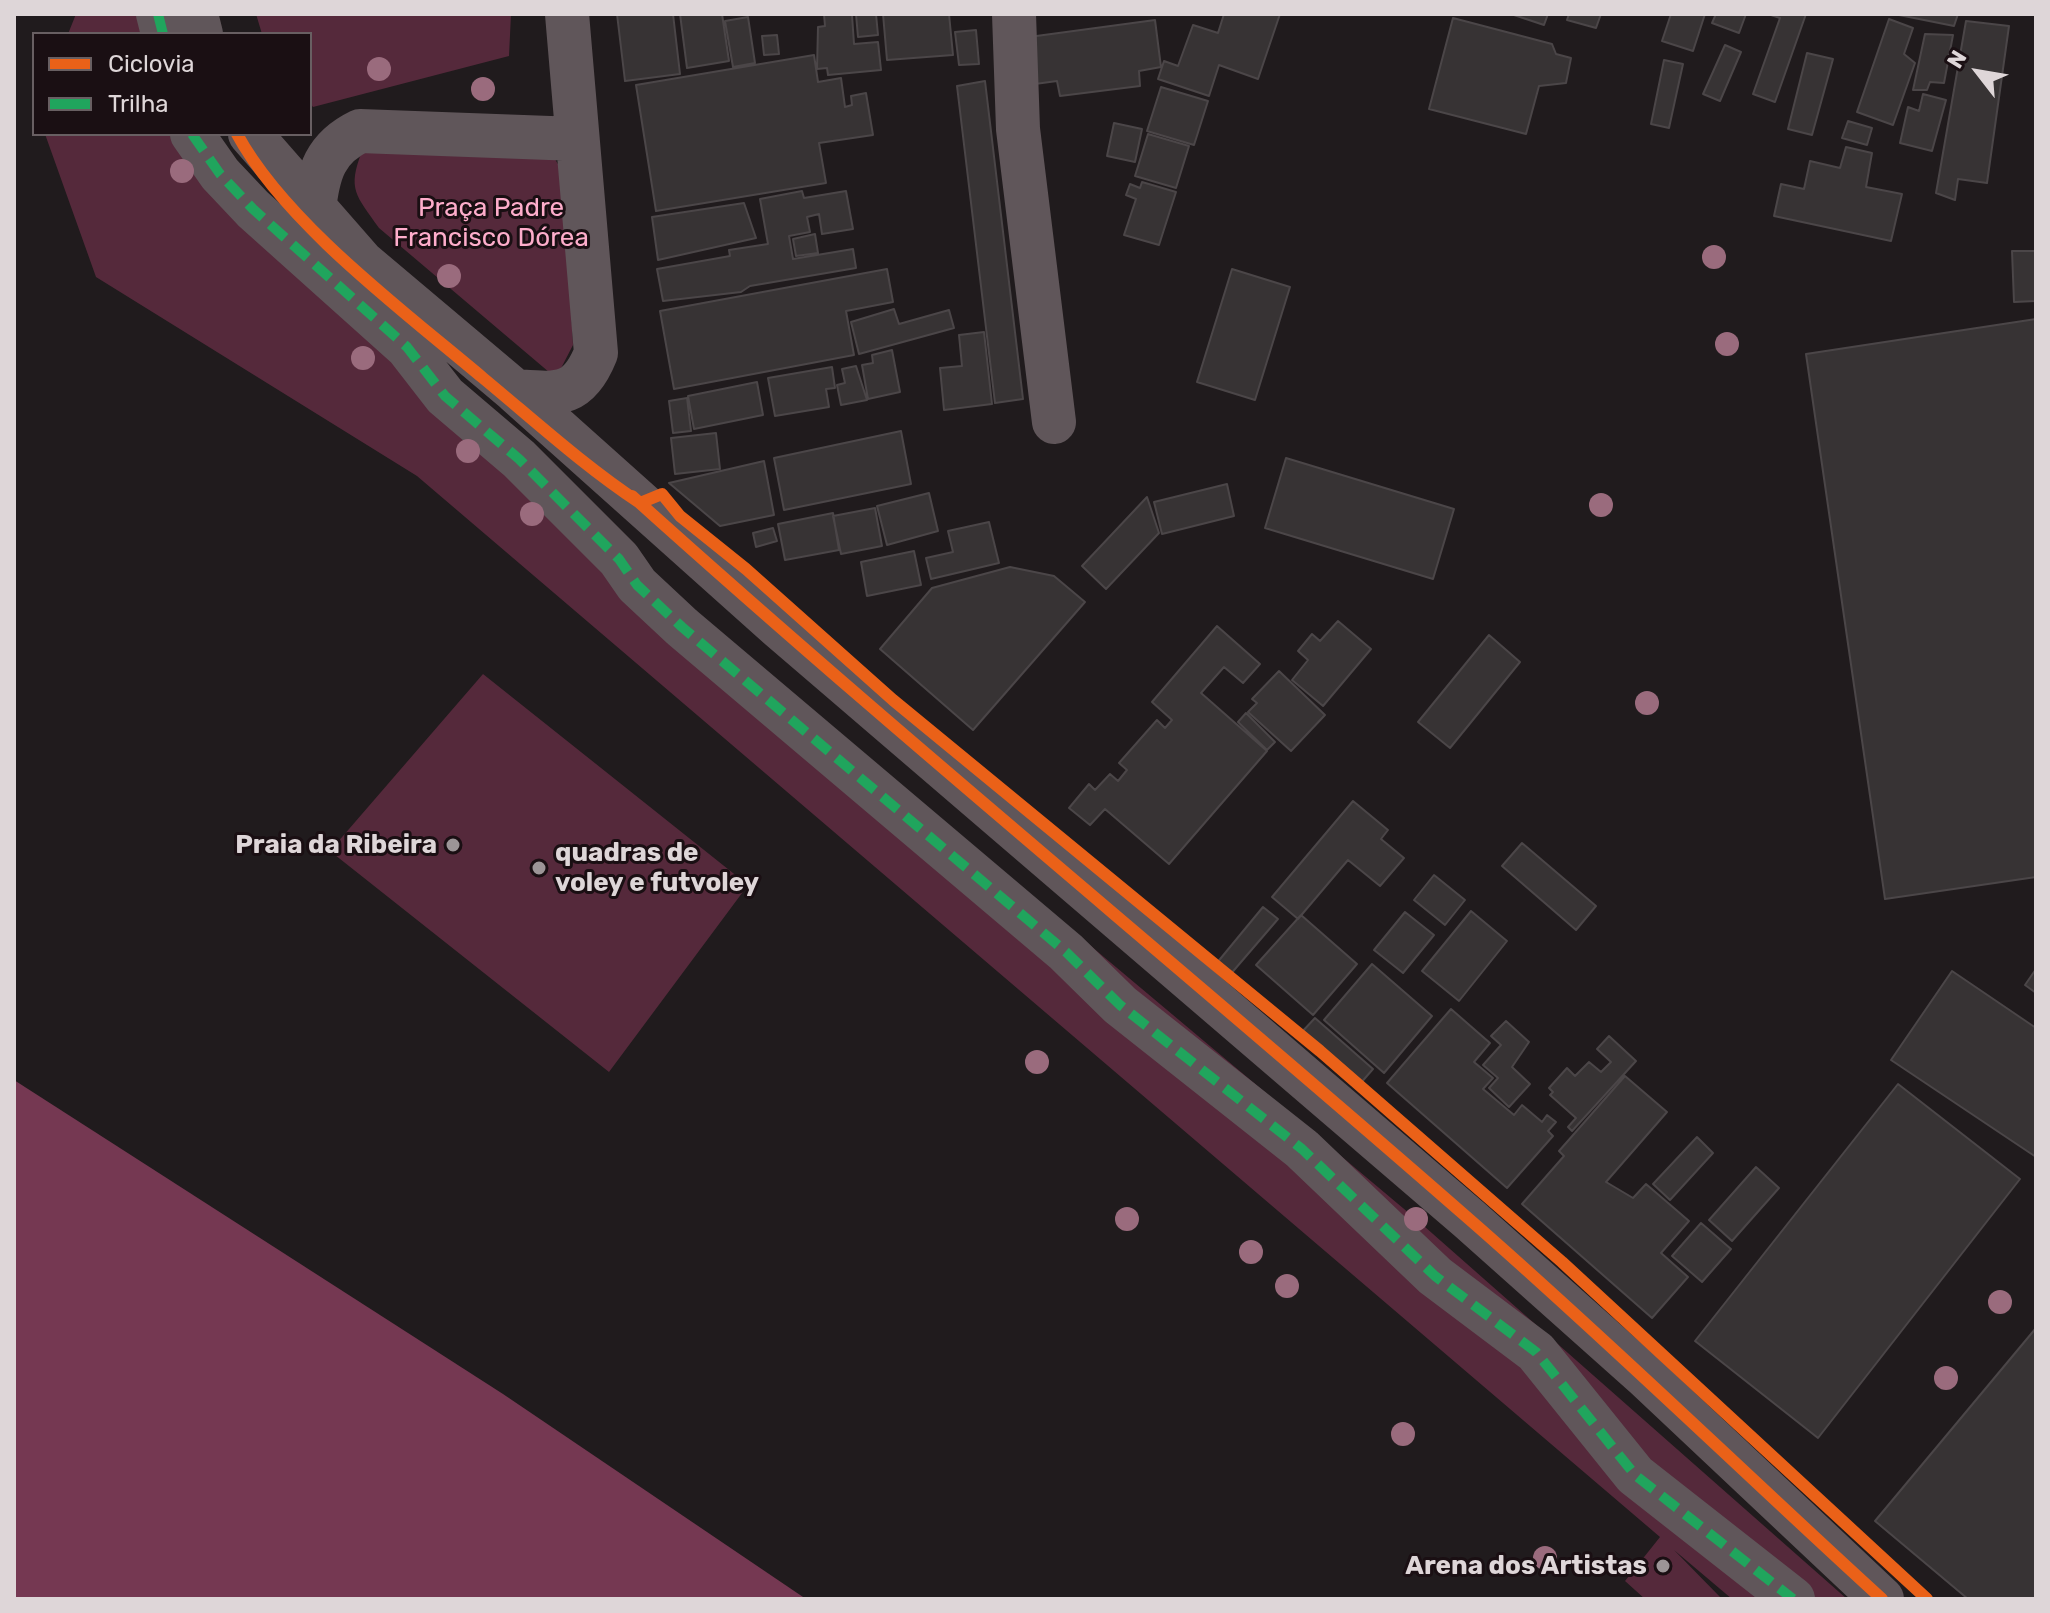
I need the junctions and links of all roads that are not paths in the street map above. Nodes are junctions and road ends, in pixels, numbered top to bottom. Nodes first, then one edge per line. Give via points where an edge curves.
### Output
1 (567, 14) edge
2 (1014, 14) edge
3 (193, 136) edge
4 (577, 139) junction
5 (254, 140) edge
6 (314, 210) junction
7 (515, 391) junction
8 (1054, 422) dead end
9 (1793, 1599) edge
10 (1882, 1599) edge

1 - 4 street
2 - 8 street via 1018,129
3 - 9 street via 253,209 407,347 445,396 519,459 682,627 1066,952 1120,1005 1302,1149 1435,1276 1536,1352 1635,1475
4 - 6 street via 360,131 341,140 326,157
4 - 7 street via 596,353 581,381 567,391
5 - 6 street
6 - 7 street via 362,262
7 - 10 street via 779,627 1469,1219

